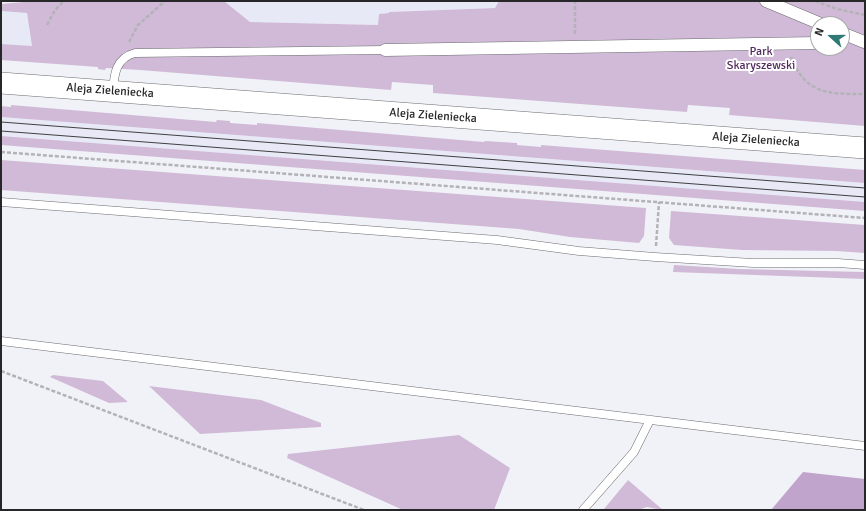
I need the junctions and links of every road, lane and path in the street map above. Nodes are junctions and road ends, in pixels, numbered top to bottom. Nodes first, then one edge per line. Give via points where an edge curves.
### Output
1 (64, 1) edge
2 (164, 1) edge
3 (575, 1) edge
4 (766, 1) edge
5 (815, 1) edge
6 (865, 16) edge
7 (810, 19) edge
8 (47, 25) dead end
9 (850, 36) edge
10 (865, 42) edge
11 (810, 43) edge
12 (850, 43) edge
13 (789, 44) junction
14 (574, 48) junction
15 (385, 50) joint
16 (129, 55) junction
17 (1, 83) edge
18 (112, 92) junction
19 (865, 94) edge
20 (865, 148) edge
21 (1, 152) edge
22 (1, 202) edge
23 (659, 202) junction
24 (865, 218) edge
25 (656, 238) dead end
26 (865, 265) edge
27 (1, 341) edge
28 (1, 371) edge
29 (650, 420) junction
30 (865, 446) edge
31 (364, 510) edge
32 (583, 510) edge

1 - 8 path via 55,10
2 - 16 path via 138,25 129,42
3 - 14 path
4 - 7 street
5 - 6 path
9 - 10 street
10 - 12 street
11 - 13 street
13 - 14 street
13 - 19 path via 794,64 811,86 826,93
14 - 15 street
15 - 16 lane via 180,52
16 - 18 lane via 118,65
17 - 18 street, Aleja Zieleniecka
18 - 20 street, Aleja Zieleniecka
21 - 23 path
22 - 26 lane via 497,240 579,251 655,257 753,263
23 - 24 path
23 - 25 path
27 - 29 lane
28 - 31 path
29 - 30 lane
29 - 32 lane via 634,452

